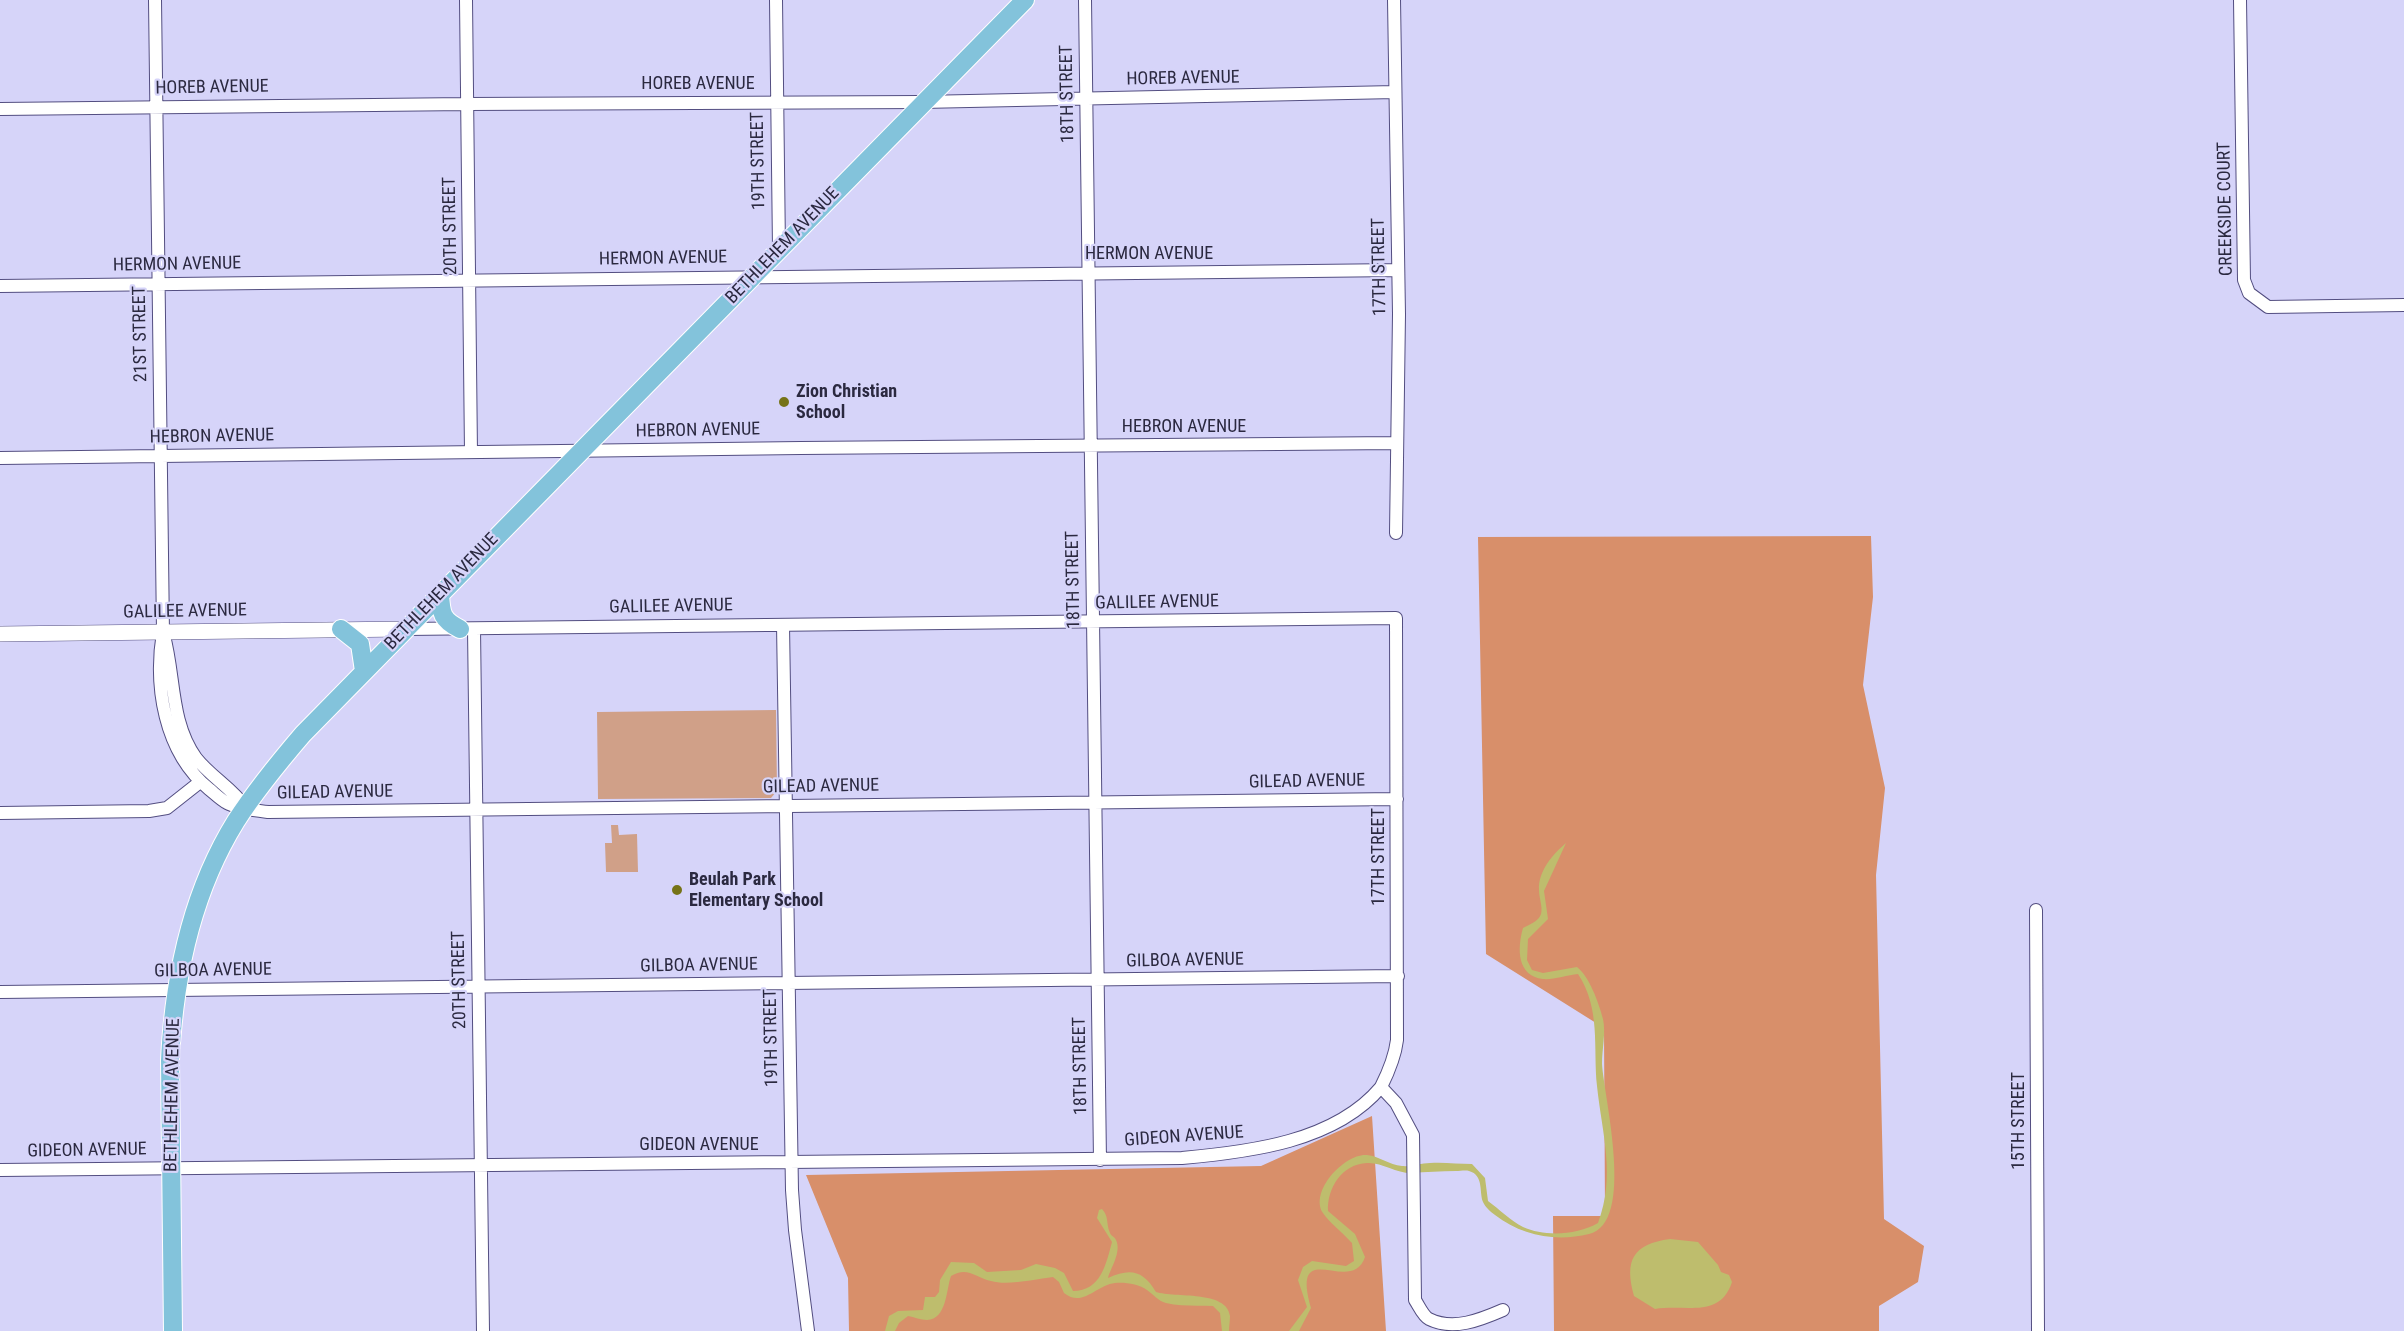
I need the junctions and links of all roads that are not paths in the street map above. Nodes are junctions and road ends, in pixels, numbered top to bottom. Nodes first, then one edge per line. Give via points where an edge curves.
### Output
1 (155, 0) edge
2 (466, 0) edge
3 (776, 0) edge
4 (1025, 0) edge
5 (1085, 0) edge
6 (1394, 0) edge
7 (2240, 0) edge
8 (1395, 92) junction
9 (1086, 99) junction
10 (775, 102) junction
11 (922, 102) junction
12 (467, 104) junction
13 (156, 107) junction
14 (0, 109) edge
15 (779, 249) junction
16 (1398, 270) junction
17 (1088, 272) junction
18 (752, 276) junction
19 (469, 280) junction
20 (158, 284) junction
21 (0, 286) edge
22 (2404, 305) edge
23 (1397, 443) junction
24 (1091, 446) junction
25 (581, 451) junction
26 (471, 452) junction
27 (161, 456) junction
28 (0, 458) edge
29 (1396, 533) dead end
30 (440, 594) junction
31 (1342, 620) joint
32 (1093, 623) junction
33 (783, 626) junction
34 (467, 628) junction
35 (406, 629) junction
36 (341, 630) junction
37 (163, 632) junction
38 (0, 634) edge
39 (364, 672) junction
40 (200, 782) junction
41 (1397, 799) junction
42 (1095, 802) junction
43 (786, 806) junction
44 (246, 808) junction
45 (476, 809) junction
46 (0, 813) edge
47 (2036, 910) dead end
48 (1398, 976) junction
49 (1098, 980) junction
50 (789, 983) junction
51 (478, 986) junction
52 (177, 990) junction
53 (0, 992) edge
54 (1380, 1087) junction
55 (1100, 1160) junction
56 (792, 1163) junction
57 (481, 1165) junction
58 (171, 1168) junction
59 (0, 1170) edge
60 (1503, 1310) dead end
61 (173, 1331) edge
62 (483, 1331) edge
63 (808, 1331) edge
64 (2038, 1331) edge

1 - 13 street, 21ST STREET
2 - 12 street, 20TH STREET
3 - 10 street, 19TH STREET
4 - 11 main road, BETHLEHEM AVENUE
5 - 9 street, 18TH STREET
6 - 8 street, 17TH STREET
7 - 22 street, CREEKSIDE COURT via 2244,280 2249,293 2268,307
8 - 9 street, HOREB AVENUE
8 - 16 street, 17TH STREET
9 - 11 street, HOREB AVENUE
9 - 17 street, 18TH STREET
10 - 11 street, HOREB AVENUE
10 - 12 street, HOREB AVENUE
10 - 15 street, 19TH STREET
11 - 15 main road, BETHLEHEM AVENUE
12 - 13 street, HOREB AVENUE
12 - 19 street, 20TH STREET
13 - 14 street, HOREB AVENUE
13 - 20 street, 21ST STREET
15 - 18 main road, BETHLEHEM AVENUE
16 - 17 street, HERMON AVENUE
16 - 23 street, 17TH STREET
17 - 18 street, HERMON AVENUE
17 - 24 street, 18TH STREET
18 - 19 street, HERMON AVENUE
18 - 25 main road, BETHLEHEM AVENUE
19 - 20 street, HERMON AVENUE
19 - 26 street, 20TH STREET
20 - 21 street, HERMON AVENUE
20 - 27 street, 21ST STREET
23 - 24 street, HEBRON AVENUE
23 - 29 street, 17TH STREET
24 - 25 street, HEBRON AVENUE
24 - 32 street, 18TH STREET
25 - 26 street, HEBRON AVENUE
25 - 30 main road, BETHLEHEM AVENUE
26 - 27 street, HEBRON AVENUE
27 - 28 street, HEBRON AVENUE
27 - 37 street, 21ST STREET
30 - 34 main road via 447,622
30 - 35 main road, BETHLEHEM AVENUE
31 - 32 street, GALILEE AVENUE
31 - 41 street, 17TH STREET via 1396,618
32 - 33 street, GALILEE AVENUE
32 - 42 street, 18TH STREET
33 - 34 street, GALILEE AVENUE
33 - 43 street, 19TH STREET
34 - 35 street, GALILEE AVENUE
34 - 45 street, 20TH STREET
35 - 36 street, GALILEE AVENUE
35 - 39 main road, BETHLEHEM AVENUE
36 - 37 street, GALILEE AVENUE
36 - 39 main road via 360,644
37 - 38 street, GALILEE AVENUE
37 - 40 street, 21ST STREET via 159,656 167,720 185,765
37 - 44 street, 21ST STREET via 179,720 195,756
39 - 44 main road, BETHLEHEM AVENUE via 297,741
40 - 44 street, GILEAD AVENUE via 227,804
40 - 46 street via 167,808 149,811
41 - 42 street, GILEAD AVENUE
41 - 48 street, 17TH STREET
42 - 43 street, GILEAD AVENUE
42 - 49 street, 18TH STREET
43 - 45 street, GILEAD AVENUE
43 - 50 street, 19TH STREET
44 - 45 street, GILEAD AVENUE via 268,812
44 - 52 main road, BETHLEHEM AVENUE via 216,861 200,900 181,960
45 - 51 street, 20TH STREET
47 - 64 street, 15TH STREET
48 - 49 street, GILBOA AVENUE
48 - 54 street, 17TH STREET via 1396,1053
49 - 50 street, GILBOA AVENUE
49 - 55 street, 18TH STREET
50 - 51 street, GILBOA AVENUE
50 - 56 street, 19TH STREET
51 - 52 street, GILBOA AVENUE
51 - 57 street, 20TH STREET
52 - 53 street, GILBOA AVENUE
52 - 58 main road, BETHLEHEM AVENUE via 170,1060
54 - 55 street, GIDEON AVENUE via 1355,1111 1288,1142 1226,1154
54 - 60 street via 1396,1103 1413,1136 1415,1300 1428,1319 1453,1326
55 - 56 street, GIDEON AVENUE
56 - 57 street, GIDEON AVENUE
56 - 63 street, 19TH STREET via 795,1230
57 - 58 street, GIDEON AVENUE
57 - 62 street, 20TH STREET
58 - 59 street, GIDEON AVENUE
58 - 61 main road, BETHLEHEM AVENUE

